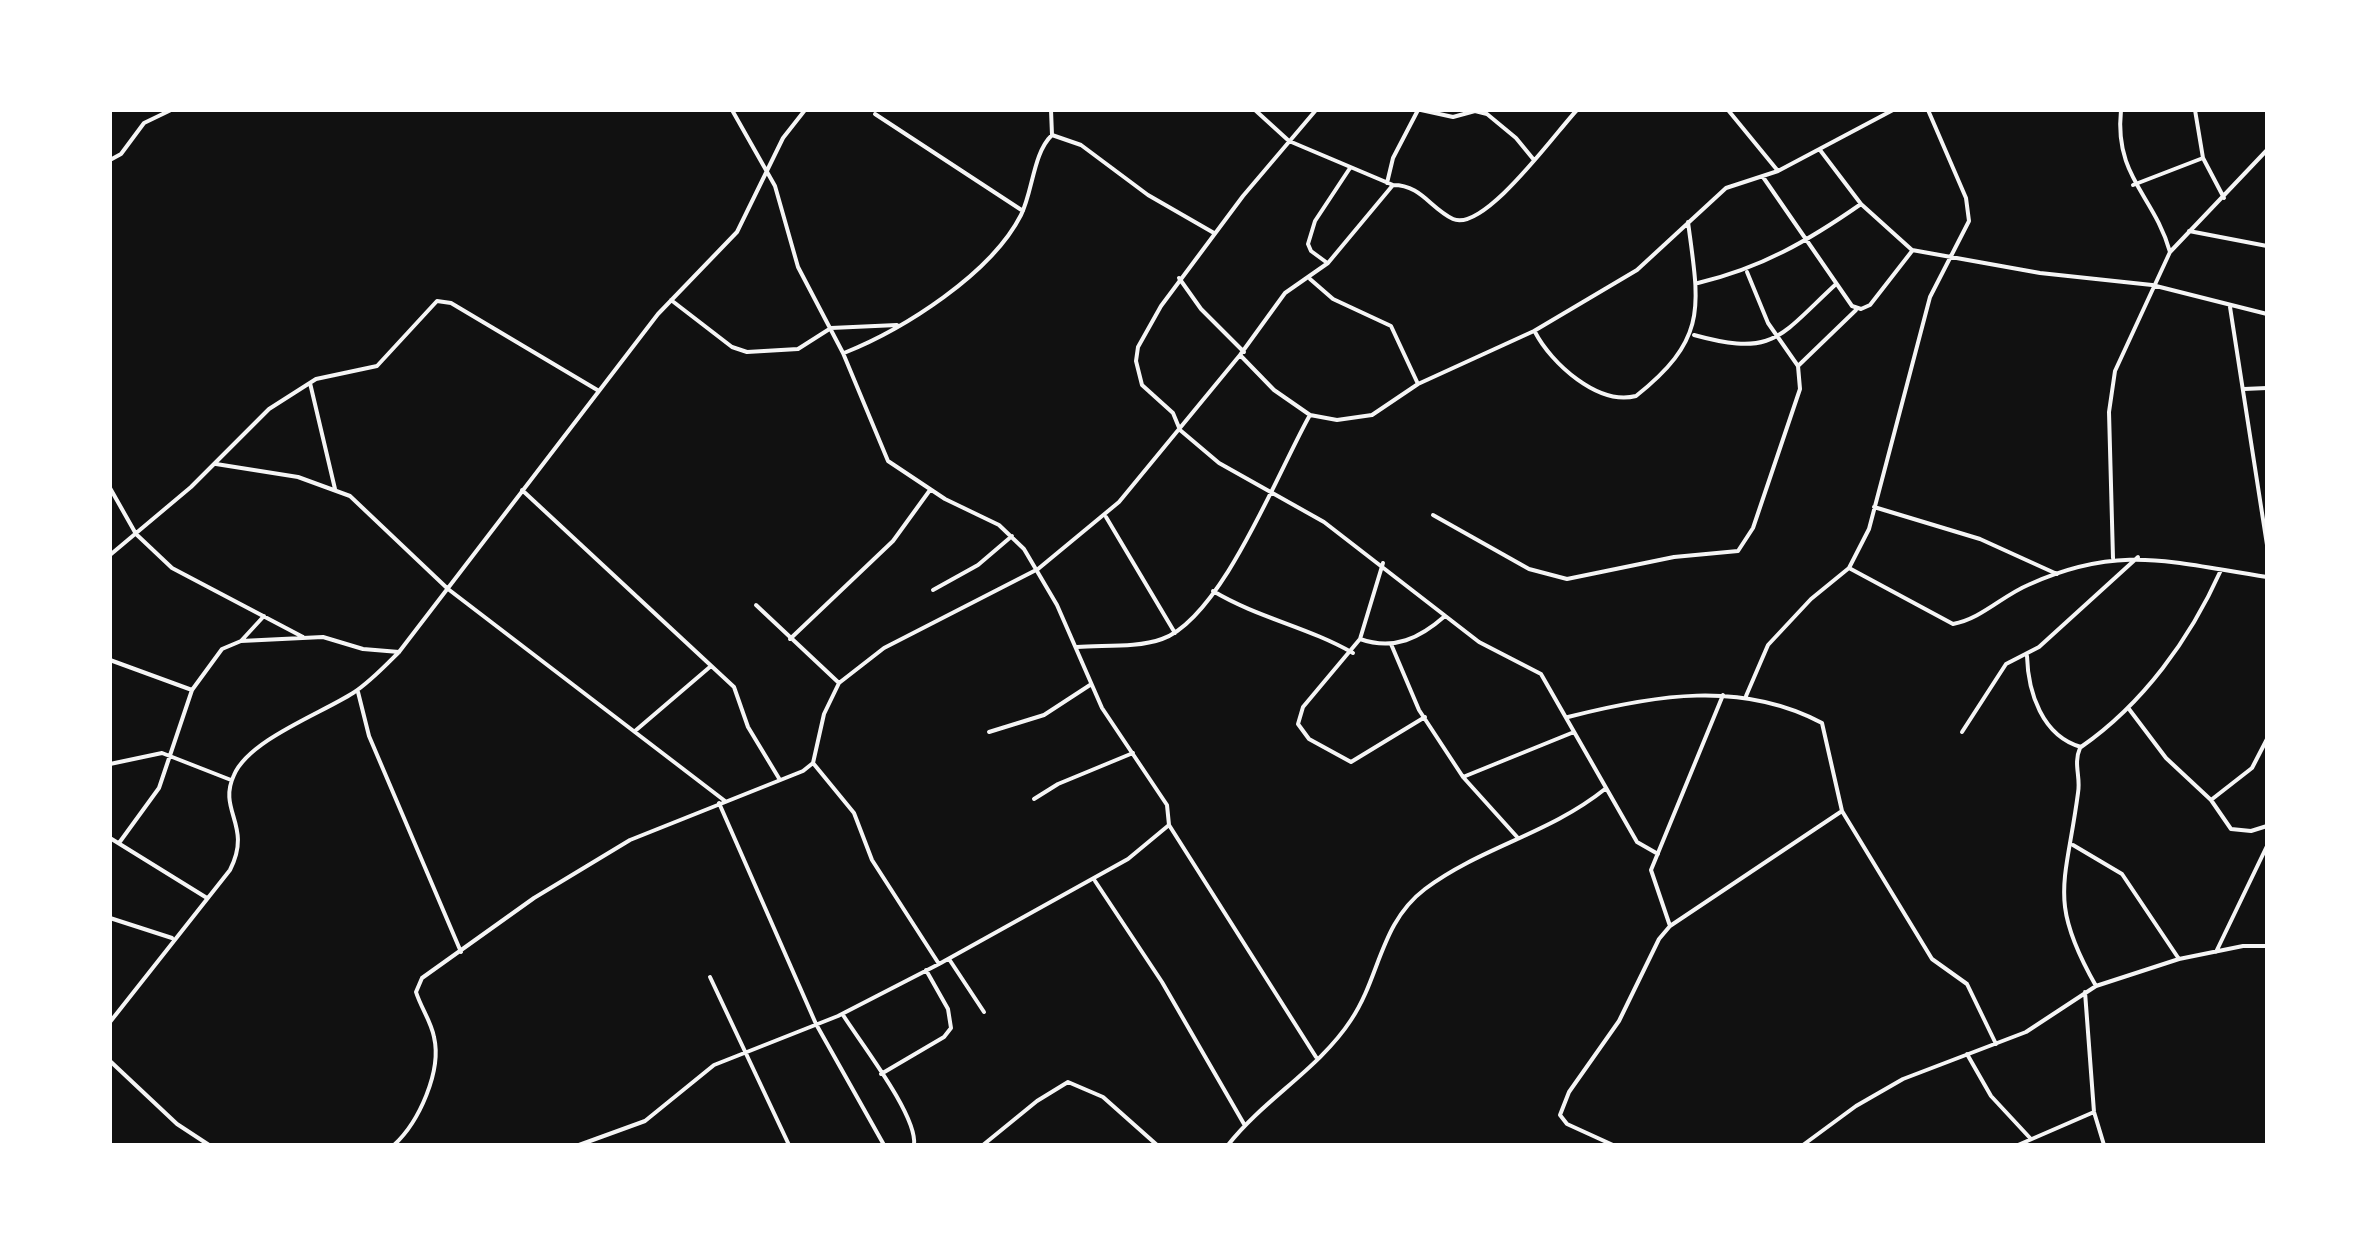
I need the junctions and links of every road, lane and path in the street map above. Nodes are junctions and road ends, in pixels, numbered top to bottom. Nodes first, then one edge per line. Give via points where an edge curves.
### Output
1 (172, 110) edge
2 (732, 110) edge
3 (805, 110) edge
4 (1051, 110) edge
5 (1255, 110) edge
6 (1316, 110) edge
7 (1419, 110) edge
8 (1577, 110) edge
9 (1728, 110) edge
10 (1893, 110) edge
11 (1928, 110) edge
12 (2122, 110) edge
13 (2195, 110) edge
14 (875, 114) dead end
15 (1052, 136) junction
16 (1289, 142) junction
17 (1820, 150) junction
18 (2267, 150) edge
19 (2203, 158) junction
20 (2260, 159) junction
21 (110, 160) edge
22 (1534, 160) junction
23 (2267, 163) edge
24 (1350, 168) junction
25 (767, 169) junction
26 (1778, 171) junction
27 (1763, 176) junction
28 (1390, 184) junction
29 (2133, 185) junction
30 (2224, 198) junction
31 (1861, 204) junction
32 (1023, 211) junction
33 (1688, 222) junction
34 (2189, 231) junction
35 (1214, 233) junction
36 (1805, 243) junction
37 (2267, 246) edge
38 (1912, 250) junction
39 (2170, 252) junction
40 (1950, 257) junction
41 (1328, 263) junction
42 (1747, 272) junction
43 (1178, 278) junction
44 (1310, 279) junction
45 (1698, 283) junction
46 (2152, 284) junction
47 (1835, 285) junction
48 (671, 300) junction
49 (1858, 308) junction
50 (2230, 308) junction
51 (2267, 314) edge
52 (901, 325) junction
53 (831, 328) junction
54 (1534, 331) junction
55 (1692, 335) junction
56 (1779, 337) junction
57 (1242, 353) junction
58 (843, 354) junction
59 (1798, 366) junction
60 (310, 383) junction
61 (1418, 384) junction
62 (2267, 388) edge
63 (2244, 389) junction
64 (600, 392) junction
65 (1310, 415) junction
66 (1180, 430) junction
67 (216, 464) junction
68 (110, 488) edge
69 (335, 488) junction
70 (522, 490) junction
71 (930, 490) junction
72 (1274, 490) junction
73 (1874, 507) junction
74 (1105, 515) junction
75 (1433, 515) dead end
76 (136, 534) junction
77 (1012, 536) junction
78 (2267, 546) edge
79 (110, 555) edge
80 (2138, 557) junction
81 (2113, 558) junction
82 (1383, 564) junction
83 (1038, 568) junction
84 (1849, 568) junction
85 (2221, 570) junction
86 (2056, 574) junction
87 (2267, 578) edge
88 (448, 588) junction
89 (934, 590) dead end
90 (1213, 591) junction
91 (756, 604) dead end
92 (264, 616) junction
93 (1445, 616) junction
94 (1175, 632) junction
95 (1360, 638) junction
96 (306, 639) junction
97 (790, 639) junction
98 (241, 641) junction
99 (1390, 644) junction
100 (1077, 647) junction
101 (399, 652) junction
102 (1353, 652) junction
103 (2027, 656) junction
104 (110, 660) edge
105 (710, 666) junction
106 (839, 683) junction
107 (1090, 685) junction
108 (192, 690) junction
109 (358, 690) junction
110 (1723, 695) junction
111 (1746, 696) junction
112 (2129, 709) junction
113 (1425, 717) junction
114 (1568, 717) junction
115 (634, 732) junction
116 (988, 732) dead end
117 (1575, 732) junction
118 (1962, 732) dead end
119 (2267, 739) edge
120 (2081, 747) junction
121 (1133, 754) junction
122 (173, 756) junction
123 (813, 763) junction
124 (110, 764) edge
125 (1463, 777) junction
126 (231, 780) junction
127 (780, 780) junction
128 (1605, 789) junction
129 (1034, 800) dead end
130 (2211, 800) junction
131 (722, 802) junction
132 (1842, 811) junction
133 (1169, 826) junction
134 (2267, 826) edge
135 (110, 838) edge
136 (1518, 839) junction
137 (118, 843) junction
138 (2073, 845) junction
139 (2267, 846) edge
140 (1658, 854) junction
141 (1094, 880) junction
142 (206, 898) junction
143 (110, 918) edge
144 (1670, 926) junction
145 (172, 938) junction
146 (2267, 946) edge
147 (461, 952) junction
148 (2216, 952) junction
149 (948, 958) junction
150 (2179, 959) junction
151 (939, 964) junction
152 (926, 970) junction
153 (710, 977) dead end
154 (2096, 986) junction
155 (2084, 992) junction
156 (984, 1012) dead end
157 (843, 1014) junction
158 (110, 1022) edge
159 (816, 1024) junction
160 (1996, 1044) junction
161 (744, 1051) junction
162 (1967, 1054) junction
163 (1316, 1058) junction
164 (110, 1060) edge
165 (881, 1074) junction
166 (2094, 1112) junction
167 (1244, 1124) junction
168 (2030, 1138) junction
169 (200, 1143) edge
170 (210, 1145) edge
171 (394, 1145) edge
172 (579, 1145) edge
173 (789, 1145) edge
174 (884, 1145) edge
175 (914, 1145) edge
176 (983, 1145) edge
177 (1157, 1145) edge
178 (1228, 1145) edge
179 (1613, 1145) edge
180 (1803, 1145) edge
181 (2018, 1145) edge
182 (2104, 1145) edge

1 - 21 street via 144,122
2 - 25 street
3 - 25 street
4 - 15 street
5 - 16 street
6 - 16 street
7 - 22 street via 1487,114
7 - 28 street via 1393,158
8 - 22 street
9 - 26 street
10 - 17 street
11 - 40 street via 1966,198 1969,221
12 - 29 street via 2120,151
13 - 19 street
14 - 32 street
15 - 32 street
15 - 35 street via 1081,145
16 - 24 street
16 - 35 street
17 - 26 street
17 - 31 street
18 - 20 street
19 - 29 street
19 - 30 street
20 - 23 street
20 - 30 street
22 - 28 street via 1468,220 1454,220 1417,191
24 - 28 street
24 - 41 street via 1309,234 1311,251
25 - 48 street via 737,232
25 - 53 street via 798,267
26 - 27 street
27 - 33 street via 1726,188
27 - 36 street
28 - 41 street
29 - 39 street
30 - 34 street
31 - 36 street
31 - 38 street
32 - 52 street via 971,273
33 - 45 street
33 - 54 street via 1636,270
34 - 37 street
34 - 39 street
35 - 43 street
36 - 42 street
36 - 47 street
38 - 40 street
38 - 49 street via 1870,304
39 - 46 street
40 - 46 street
40 - 73 street via 1912,354
41 - 44 street
42 - 45 street
42 - 56 street
43 - 57 street
43 - 66 street via 1136,360 1142,385
44 - 57 street via 1288,290
44 - 61 street via 1348,308 1391,326
45 - 55 street
46 - 50 street
46 - 81 street via 2110,392
47 - 49 street
47 - 56 street
48 - 53 street via 748,352 798,349
48 - 64 street
49 - 59 street
50 - 51 street
50 - 63 street
52 - 53 street
52 - 58 street
53 - 58 street
54 - 55 street via 1560,366 1600,391 1626,398 1644,390
54 - 61 street
55 - 56 street via 1746,347
56 - 59 street
57 - 65 street via 1274,390
57 - 66 street
58 - 71 street via 888,461
59 - 75 street via 1796,407 1753,528 1738,551 1567,579 1529,569
60 - 64 street via 378,366 442,300
60 - 67 street via 254,421
60 - 69 street
61 - 65 street via 1372,415
62 - 63 street
63 - 78 street
64 - 70 street
65 - 72 street
66 - 72 street via 1218,463
66 - 74 street
67 - 69 street
67 - 76 street
68 - 76 street
69 - 88 street
70 - 88 street
70 - 105 street
71 - 77 street
71 - 97 street via 893,541
72 - 82 street
72 - 90 street
73 - 84 street
73 - 86 street via 1964,533
74 - 83 street
74 - 94 street
76 - 79 street
76 - 92 street via 186,578
77 - 83 street
77 - 89 street
80 - 81 street
80 - 85 street
80 - 103 street
81 - 86 street
82 - 93 street
82 - 95 street
83 - 100 street
83 - 106 street via 870,656
84 - 86 street via 1954,624
84 - 111 street via 1774,637
85 - 87 street
85 - 112 street via 2200,615
88 - 101 street
88 - 115 street
90 - 94 street
90 - 102 street
91 - 97 street
92 - 96 street
92 - 98 street
93 - 99 street via 1416,638
93 - 114 street via 1541,674
94 - 100 street via 1149,642
95 - 99 street
95 - 102 street
96 - 98 street
96 - 101 street
97 - 106 street
98 - 108 street via 212,658
99 - 113 street
100 - 107 street
101 - 109 street
102 - 113 street via 1302,707 1298,724 1309,740 1351,762
103 - 118 street via 1996,675
103 - 120 street via 2042,715 2064,742
104 - 108 street
105 - 115 street
105 - 127 street via 734,687
106 - 123 street
107 - 116 street via 1044,714
107 - 121 street
108 - 122 street
109 - 126 street via 257,747
109 - 147 street via 368,736
110 - 111 street
110 - 114 street via 1634,699
110 - 140 street
111 - 132 street via 1822,723
112 - 120 street
112 - 130 street via 2166,758
113 - 125 street
114 - 117 street
115 - 131 street
117 - 125 street
117 - 128 street
119 - 130 street via 2252,768
120 - 138 street
121 - 129 street
121 - 133 street via 1167,805
122 - 124 street via 153,753
122 - 126 street
122 - 137 street via 160,788
123 - 127 street
123 - 151 street via 854,813 872,860
125 - 136 street
126 - 142 street via 241,848
127 - 131 street
128 - 136 street via 1562,821
128 - 140 street via 1638,842
130 - 134 street via 2231,828
131 - 147 street via 630,840
131 - 159 street
132 - 144 street
132 - 160 street via 1932,959 1967,984
133 - 141 street
133 - 163 street
135 - 137 street
136 - 163 street via 1412,900 1382,947 1353,1019
137 - 142 street
138 - 150 street via 2122,874
138 - 154 street via 2062,878 2065,924
139 - 148 street
140 - 144 street via 1652,884
141 - 149 street
141 - 167 street
142 - 145 street
143 - 145 street
144 - 179 street via 1619,1021 1562,1106 1562,1120
145 - 158 street
146 - 148 street
147 - 171 street via 417,988 436,1056 424,1100
148 - 150 street
149 - 151 street
149 - 156 street
150 - 154 street
151 - 152 street
152 - 157 street
152 - 165 street via 951,1028
153 - 161 street
154 - 155 street
155 - 160 street
155 - 166 street
157 - 159 street
157 - 165 street
159 - 161 street
159 - 174 street
160 - 162 street
161 - 172 street via 714,1064 645,1121
161 - 173 street
162 - 168 street via 1991,1096
162 - 180 street via 1875,1095
163 - 167 street
164 - 169 street
165 - 175 street via 906,1115
166 - 168 street
166 - 182 street
167 - 178 street
168 - 181 street
169 - 170 street
176 - 177 street via 1068,1082 1103,1097

